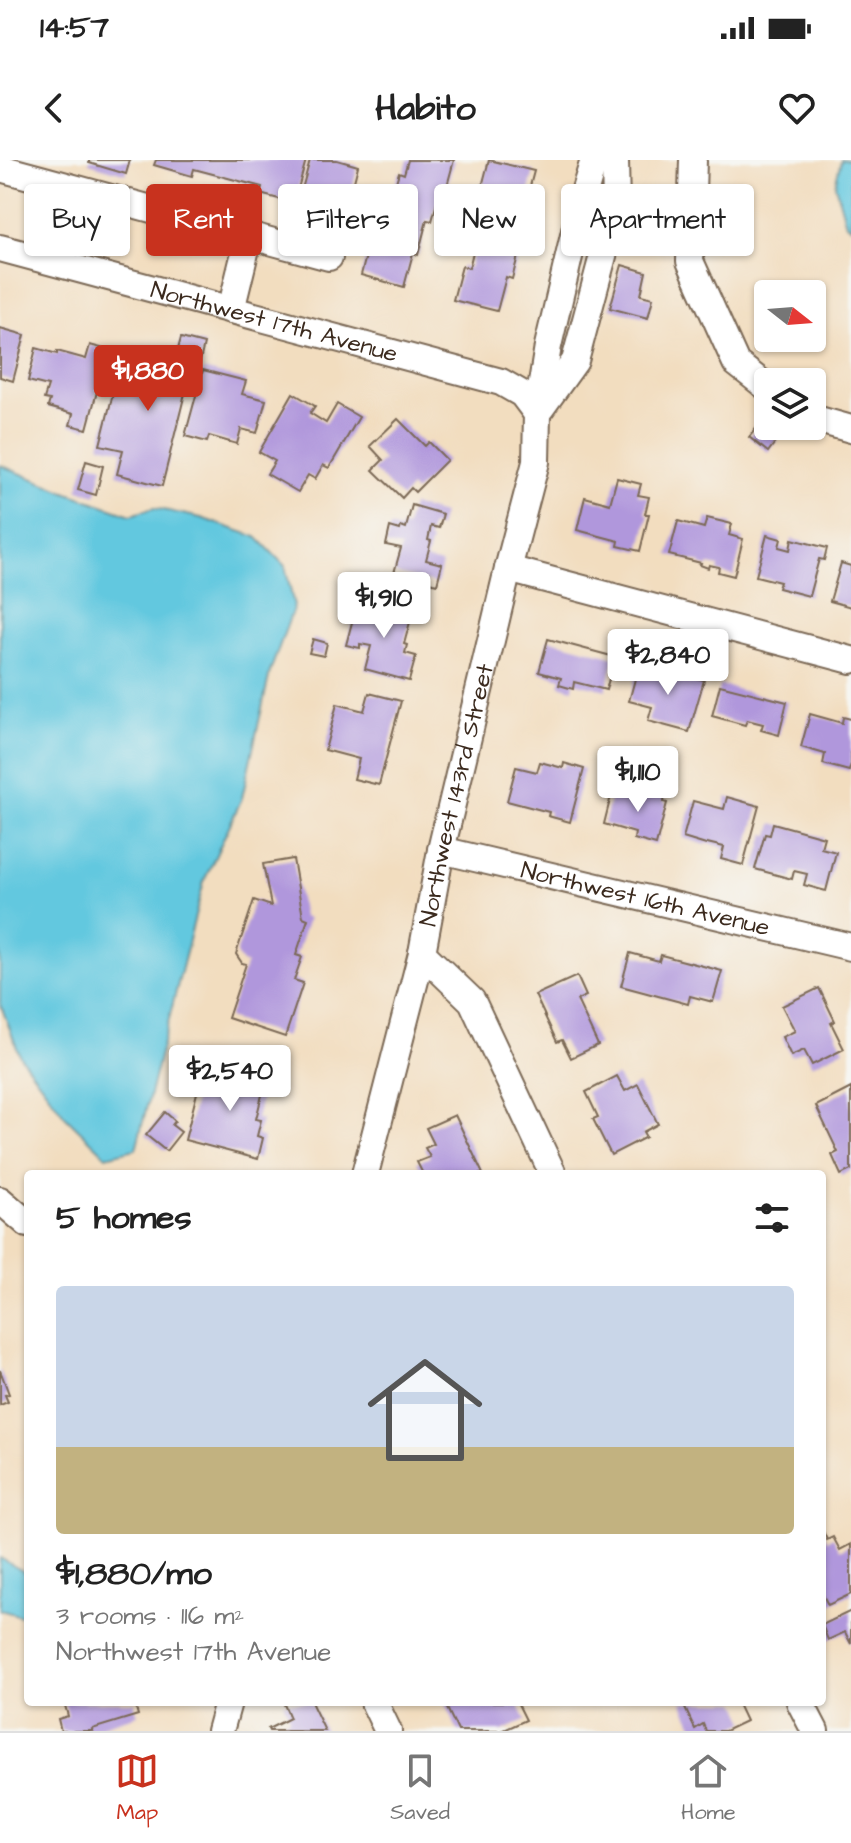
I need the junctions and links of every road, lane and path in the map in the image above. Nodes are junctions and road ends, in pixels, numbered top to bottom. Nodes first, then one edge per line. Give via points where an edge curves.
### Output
1 (594, 160) edge
2 (615, 160) edge
3 (693, 160) edge
4 (0, 168) edge
5 (146, 208) edge
6 (262, 239) edge
7 (0, 248) edge
8 (244, 256) edge
9 (329, 257) dead end
10 (231, 310) junction
11 (754, 377) edge
12 (537, 414) junction
13 (826, 422) edge
14 (851, 429) edge
15 (508, 569) junction
16 (851, 660) edge
17 (441, 850) junction
18 (851, 947) edge
19 (422, 953) junction
20 (366, 1170) edge
21 (551, 1170) edge
22 (0, 1200) edge
23 (24, 1221) edge
24 (227, 1706) edge
25 (376, 1706) edge
26 (802, 1706) edge
27 (220, 1731) edge
28 (388, 1731) edge
29 (815, 1731) edge

1 - 12 street, Northwest 143rd Street via 548,346
2 - 12 street via 616,207 575,361
3 - 11 street via 690,261 736,363
4 - 5 street
6 - 9 street
7 - 10 street, Northwest 17th Avenue
8 - 10 street
10 - 12 street, Northwest 17th Avenue via 501,382 522,394
12 - 15 street, Northwest 143rd Street via 536,462
13 - 14 street
15 - 16 street
15 - 17 street, Northwest 143rd Street
17 - 18 street, Northwest 16th Avenue
17 - 19 street, Northwest 143rd Street
19 - 20 street, Northwest 143rd Street
19 - 21 street via 472,1001
22 - 23 street
24 - 27 street
25 - 28 street
26 - 29 street

